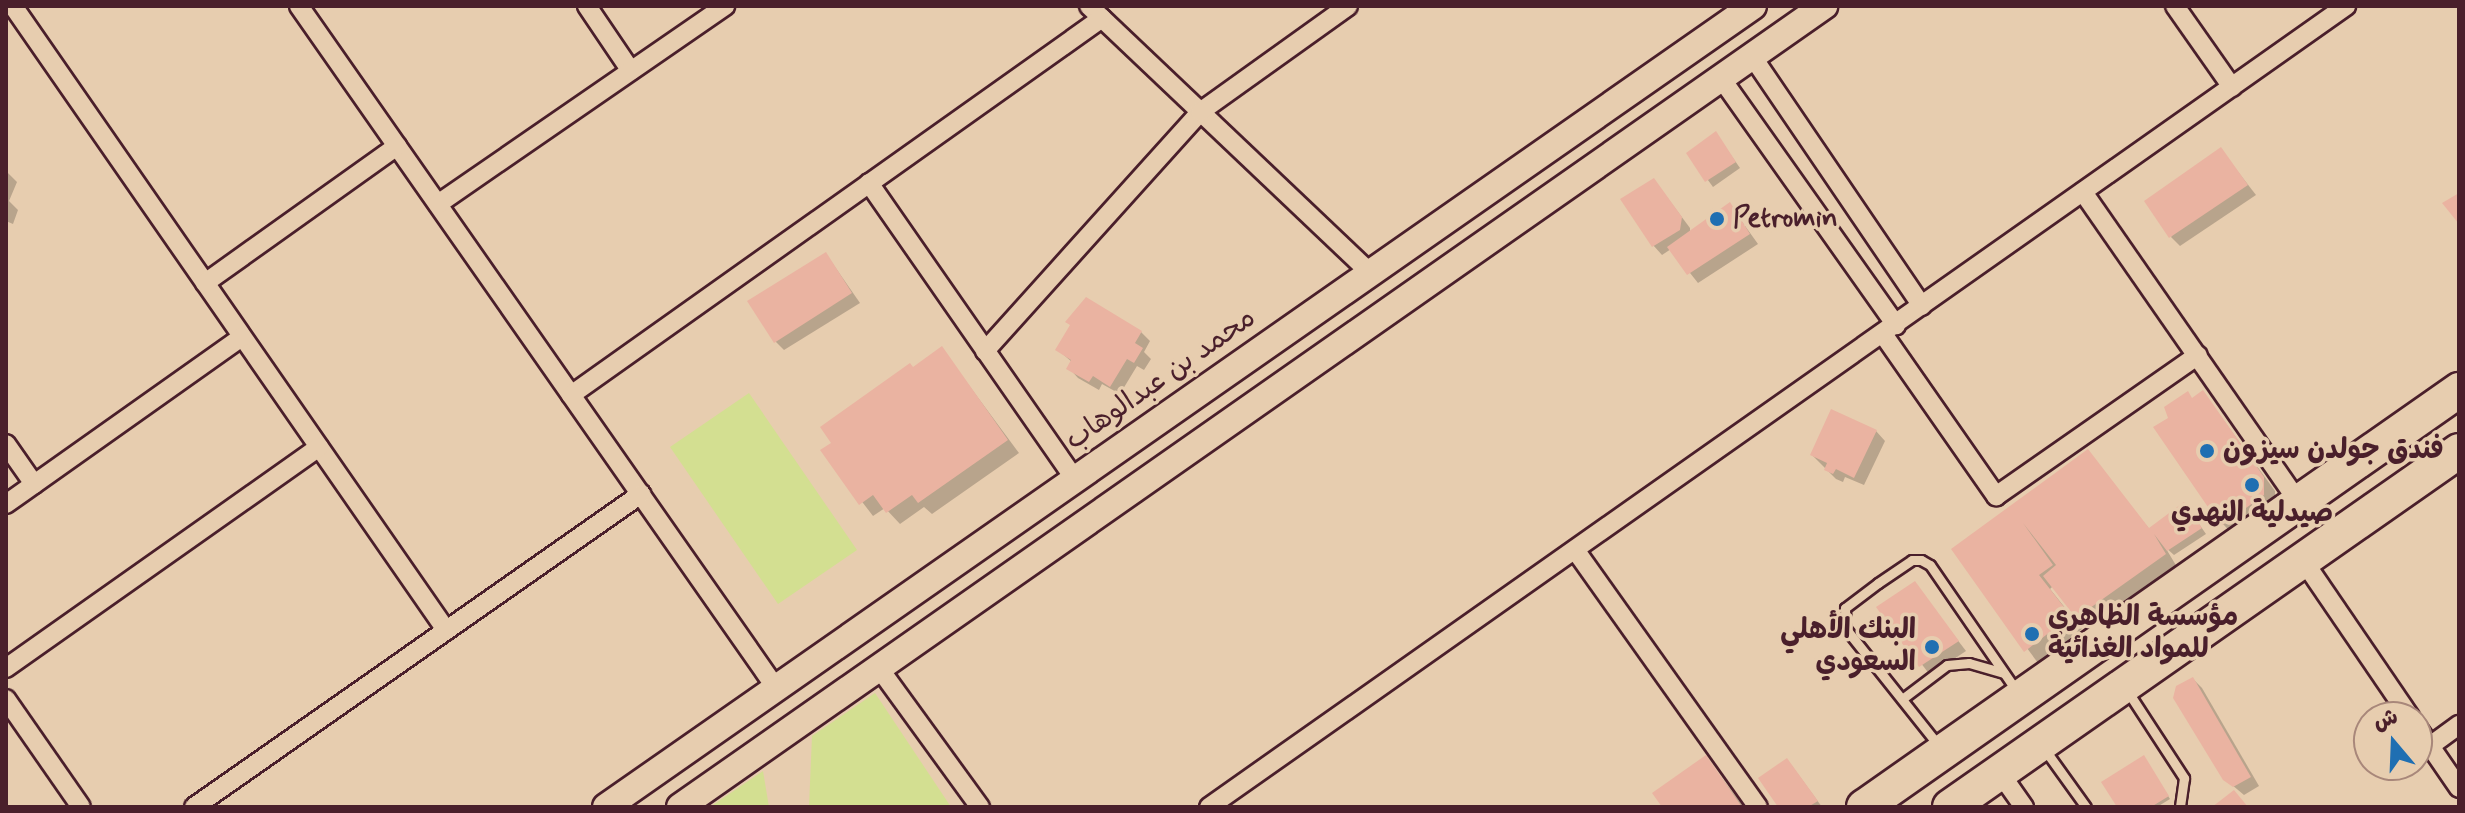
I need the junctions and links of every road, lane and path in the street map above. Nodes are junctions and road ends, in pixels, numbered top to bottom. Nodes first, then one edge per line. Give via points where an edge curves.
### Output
1 (13, 6) edge
2 (299, 6) edge
3 (587, 6) edge
4 (725, 6) edge
5 (1348, 6) edge
6 (1753, 6) edge
7 (2175, 6) edge
8 (2346, 6) edge
9 (1815, 7) edge
10 (1095, 12) edge
11 (1752, 56) junction
12 (631, 71) junction
13 (1721, 78) junction
14 (2232, 87) junction
15 (1200, 112) junction
16 (397, 146) junction
17 (869, 183) junction
18 (2083, 192) junction
19 (438, 204) junction
20 (1370, 273) junction
21 (205, 283) junction
22 (1922, 306) junction
23 (1889, 330) junction
24 (242, 337) junction
25 (985, 351) junction
26 (2198, 355) junction
27 (2459, 390) edge
28 (571, 395) junction
29 (6, 444) edge
30 (319, 447) junction
31 (2459, 451) edge
32 (1075, 479) junction
33 (34, 484) junction
34 (641, 494) junction
35 (6, 504) edge
36 (2300, 504) junction
37 (1576, 551) junction
38 (2303, 560) junction
39 (446, 630) junction
40 (6, 668) edge
41 (879, 668) junction
42 (2013, 685) junction
43 (2124, 686) junction
44 (776, 688) junction
45 (6, 699) edge
46 (1902, 699) junction
47 (2399, 701) edge
48 (2459, 725) edge
49 (2041, 744) junction
50 (2433, 744) edge
51 (2433, 750) edge
52 (1944, 751) junction
53 (2000, 773) junction
54 (2459, 788) edge
55 (81, 807) edge
56 (194, 807) edge
57 (606, 807) edge
58 (680, 807) edge
59 (980, 807) edge
60 (1209, 807) edge
61 (1758, 807) edge
62 (1864, 807) edge
63 (1950, 807) edge
64 (2024, 807) edge
65 (2086, 807) edge
66 (2180, 807) edge

1 - 21 street
2 - 16 street
3 - 12 street
4 - 12 street
5 - 15 street
6 - 20 street, محمد بن عبدالوهاب
7 - 14 street
8 - 14 street
9 - 11 street
10 - 15 street
10 - 17 street
11 - 13 street
11 - 22 street
12 - 19 street
13 - 23 street
13 - 41 street
14 - 18 street
15 - 20 street
15 - 25 street
16 - 19 street
16 - 21 street
17 - 25 street
17 - 28 street
18 - 22 street
18 - 26 street
19 - 28 street
20 - 32 street, محمد بن عبدالوهاب
21 - 24 street
22 - 23 street
23 - 26 street via 1996,496
23 - 37 street
24 - 30 street
24 - 33 street
25 - 32 street
26 - 36 street
27 - 36 highway
28 - 34 street
29 - 33 street
30 - 39 street
30 - 40 street
31 - 38 highway
32 - 44 street, محمد بن عبدالوهاب
33 - 35 street
34 - 39 street
34 - 44 street
36 - 42 highway
37 - 60 street
37 - 61 street
38 - 43 highway
38 - 47 street
39 - 56 street
41 - 58 street
41 - 59 street
42 - 46 lane via 1969,663 1947,665
42 - 46 lane via 1930,565 1912,560 1845,608 1843,618 1846,629
42 - 52 highway
43 - 49 highway
43 - 66 lane via 2184,778
44 - 57 street, محمد بن عبدالوهاب
45 - 55 street
46 - 52 lane
48 - 50 street
49 - 53 highway
49 - 65 lane
51 - 54 street
52 - 62 highway
53 - 63 highway
53 - 64 street

